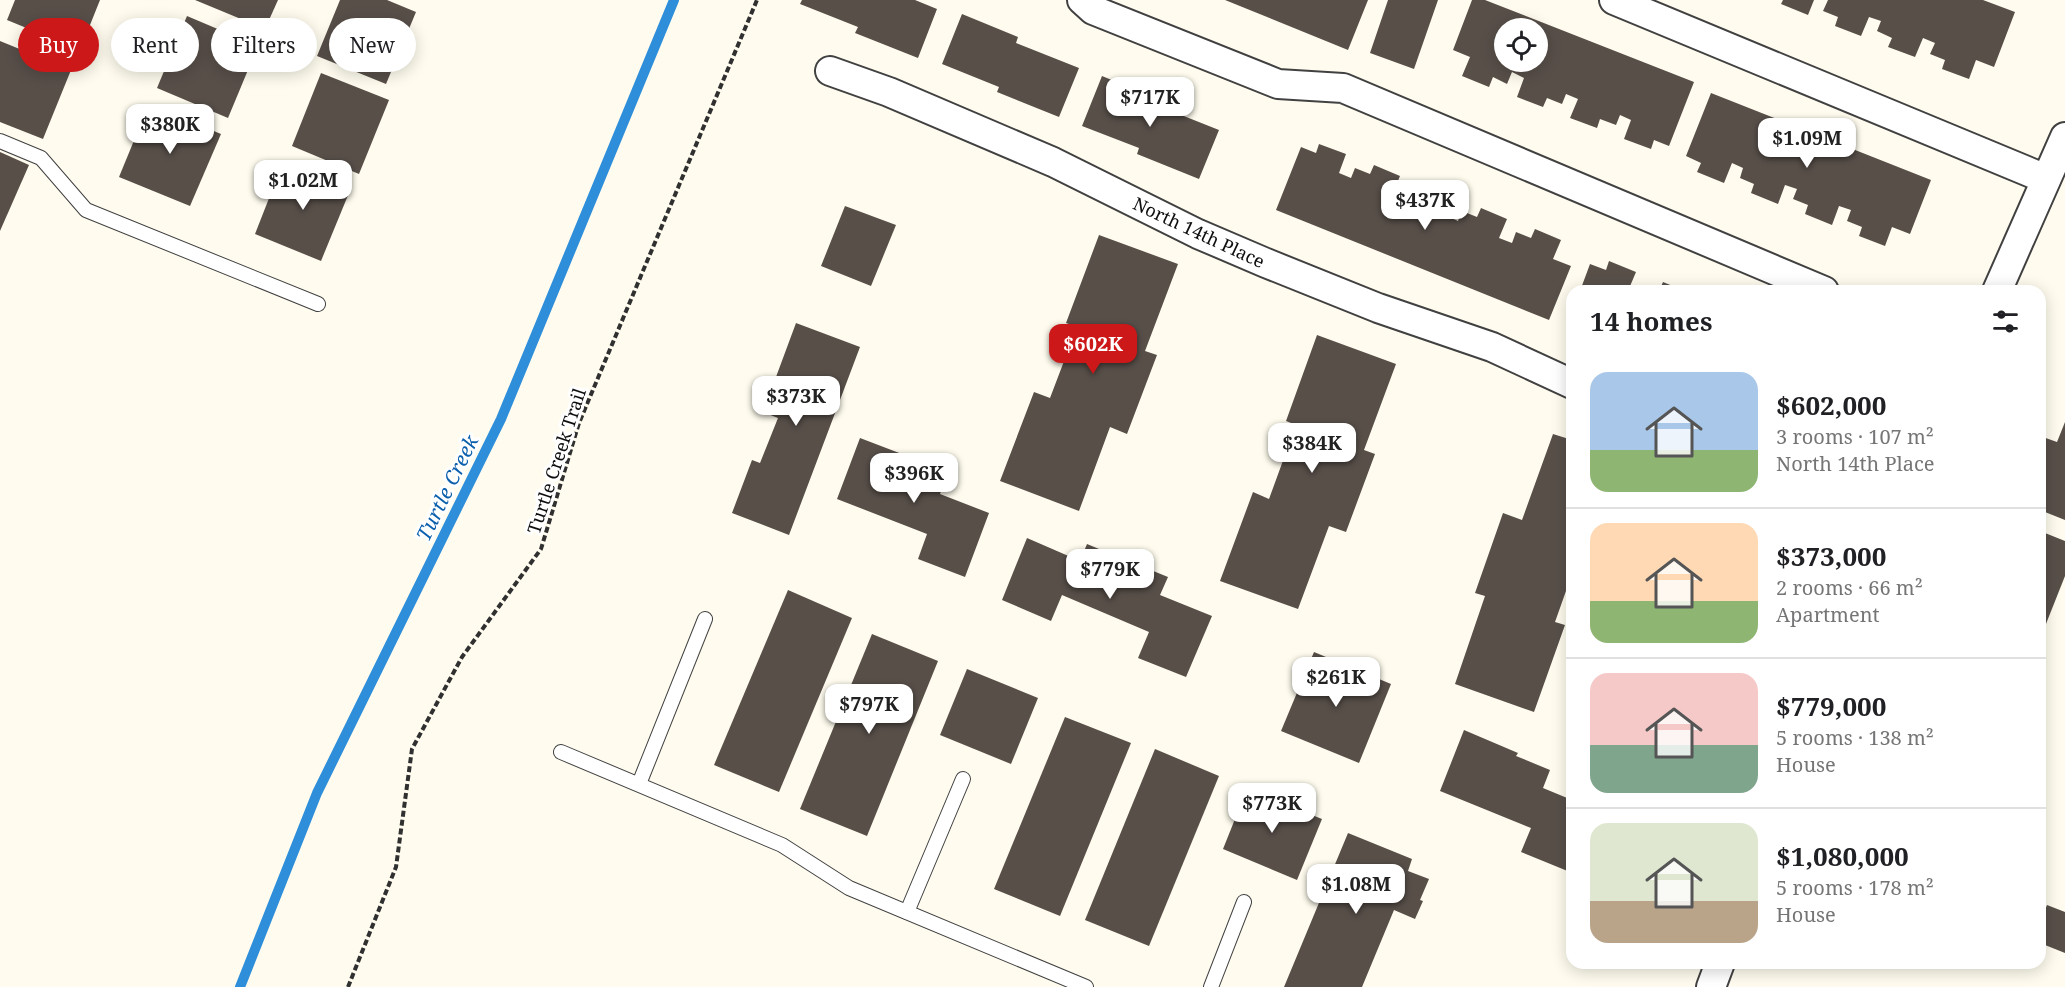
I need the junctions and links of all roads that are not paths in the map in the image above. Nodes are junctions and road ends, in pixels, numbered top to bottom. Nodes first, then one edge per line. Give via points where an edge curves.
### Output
1 (1082, 0) edge
2 (1614, 0) edge
3 (830, 71) dead end
4 (2065, 137) edge
5 (0, 141) edge
6 (2046, 179) junction
7 (1810, 285) edge
8 (2000, 285) edge
9 (318, 304) dead end
10 (1566, 381) edge
11 (705, 619) dead end
12 (561, 752) dead end
13 (963, 779) dead end
14 (639, 784) junction
15 (1244, 902) dead end
16 (907, 912) junction
17 (1718, 969) edge
18 (1086, 987) edge
19 (1211, 987) edge
20 (1711, 987) edge

1 - 7 street via 1093,10 1278,84 1343,88
2 - 6 street
3 - 10 street, North 14th Place via 1053,162 1266,263 1378,308 1492,347
4 - 6 street
5 - 9 lane via 42,158 86,210
6 - 8 street
11 - 14 lane
12 - 14 lane
13 - 16 lane
14 - 16 lane via 782,845 849,888
15 - 19 lane
16 - 18 lane
17 - 20 street

